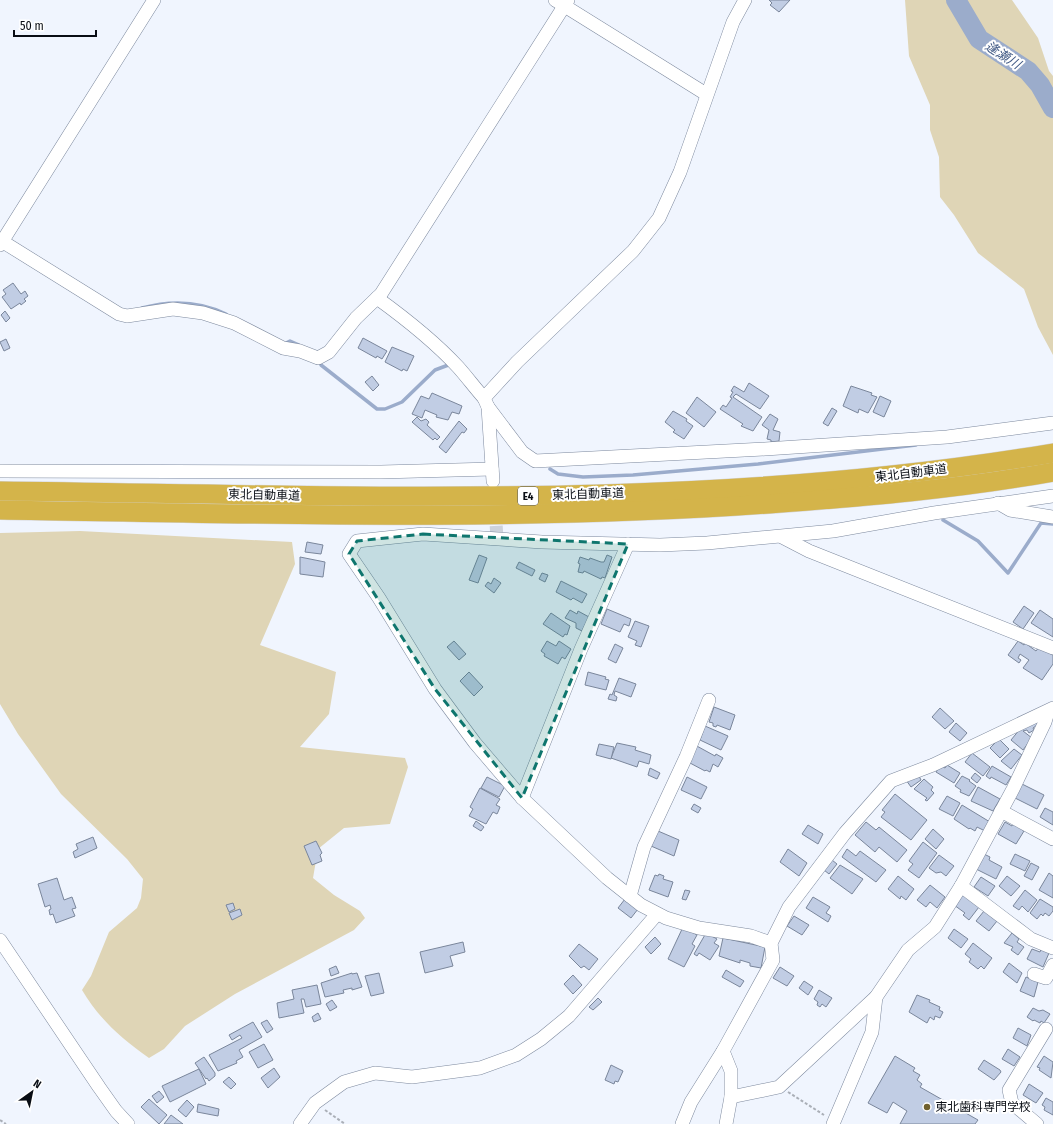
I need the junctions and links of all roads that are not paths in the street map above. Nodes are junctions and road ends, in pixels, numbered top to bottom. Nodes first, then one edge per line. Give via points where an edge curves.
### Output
1 (154, 0) edge
2 (745, 0) edge
3 (562, 2) edge
4 (706, 94) junction
5 (3, 240) edge
6 (377, 298) junction
7 (487, 398) junction
8 (1053, 423) edge
9 (1053, 453) edge
10 (0, 471) edge
11 (1053, 472) edge
12 (0, 491) edge
13 (1053, 496) edge
14 (998, 503) junction
15 (0, 510) edge
16 (1053, 517) edge
17 (782, 537) junction
18 (628, 544) junction
19 (1053, 648) edge
20 (709, 700) dead end
21 (1051, 710) edge
22 (522, 798) junction
23 (1001, 811) junction
24 (1053, 839) edge
25 (961, 886) junction
26 (630, 896) junction
27 (657, 914) junction
28 (0, 940) edge
29 (771, 943) junction
30 (1053, 948) edge
31 (1053, 965) edge
32 (1034, 974) dead end
33 (876, 997) junction
34 (1046, 1029) dead end
35 (723, 1051) junction
36 (731, 1097) junction
37 (833, 1122) edge
38 (128, 1124) edge
39 (300, 1124) edge
40 (682, 1124) edge
41 (726, 1124) edge
42 (1037, 1124) edge

1 - 5 street
2 - 4 street via 733,22
3 - 4 street
3 - 6 street
4 - 7 street via 680,172 652,230 517,362
5 - 6 street via 118,314 127,316 173,310 203,313 234,323 283,348 320,358 327,354 356,318
6 - 7 street via 415,326
7 - 8 street via 522,452 535,461 940,437
7 - 10 street via 492,475 381,472
9 - 12 highway, 東北自動車道 / E4 via 828,482 556,496 379,497
11 - 15 highway, 東北自動車道 / E4 via 959,486 834,499 696,509 384,515
13 - 14 street
14 - 16 street via 1010,510
14 - 17 street via 833,531
17 - 18 street via 699,543
17 - 19 street via 809,551
18 - 22 street via 581,649
18 - 22 street via 542,542 423,534 357,541 349,554 380,598 435,689 475,743
20 - 26 street via 686,757 644,847
21 - 23 street
21 - 29 street via 933,765 891,781 850,827 789,907
22 - 26 street via 607,878
23 - 24 street
23 - 25 street
25 - 30 street via 1031,939
25 - 33 street via 934,927 908,950
26 - 27 street
27 - 29 street via 699,928 751,936
27 - 39 street via 569,1016 516,1055 480,1068 412,1077 375,1073 344,1082 315,1103
28 - 38 street via 99,1087
29 - 35 street via 773,960
31 - 32 street via 1046,978
33 - 36 street via 779,1086
33 - 37 street via 872,1032
34 - 42 street via 1009,1090 1012,1103
35 - 36 street via 731,1071
35 - 40 street via 691,1102
36 - 41 street

